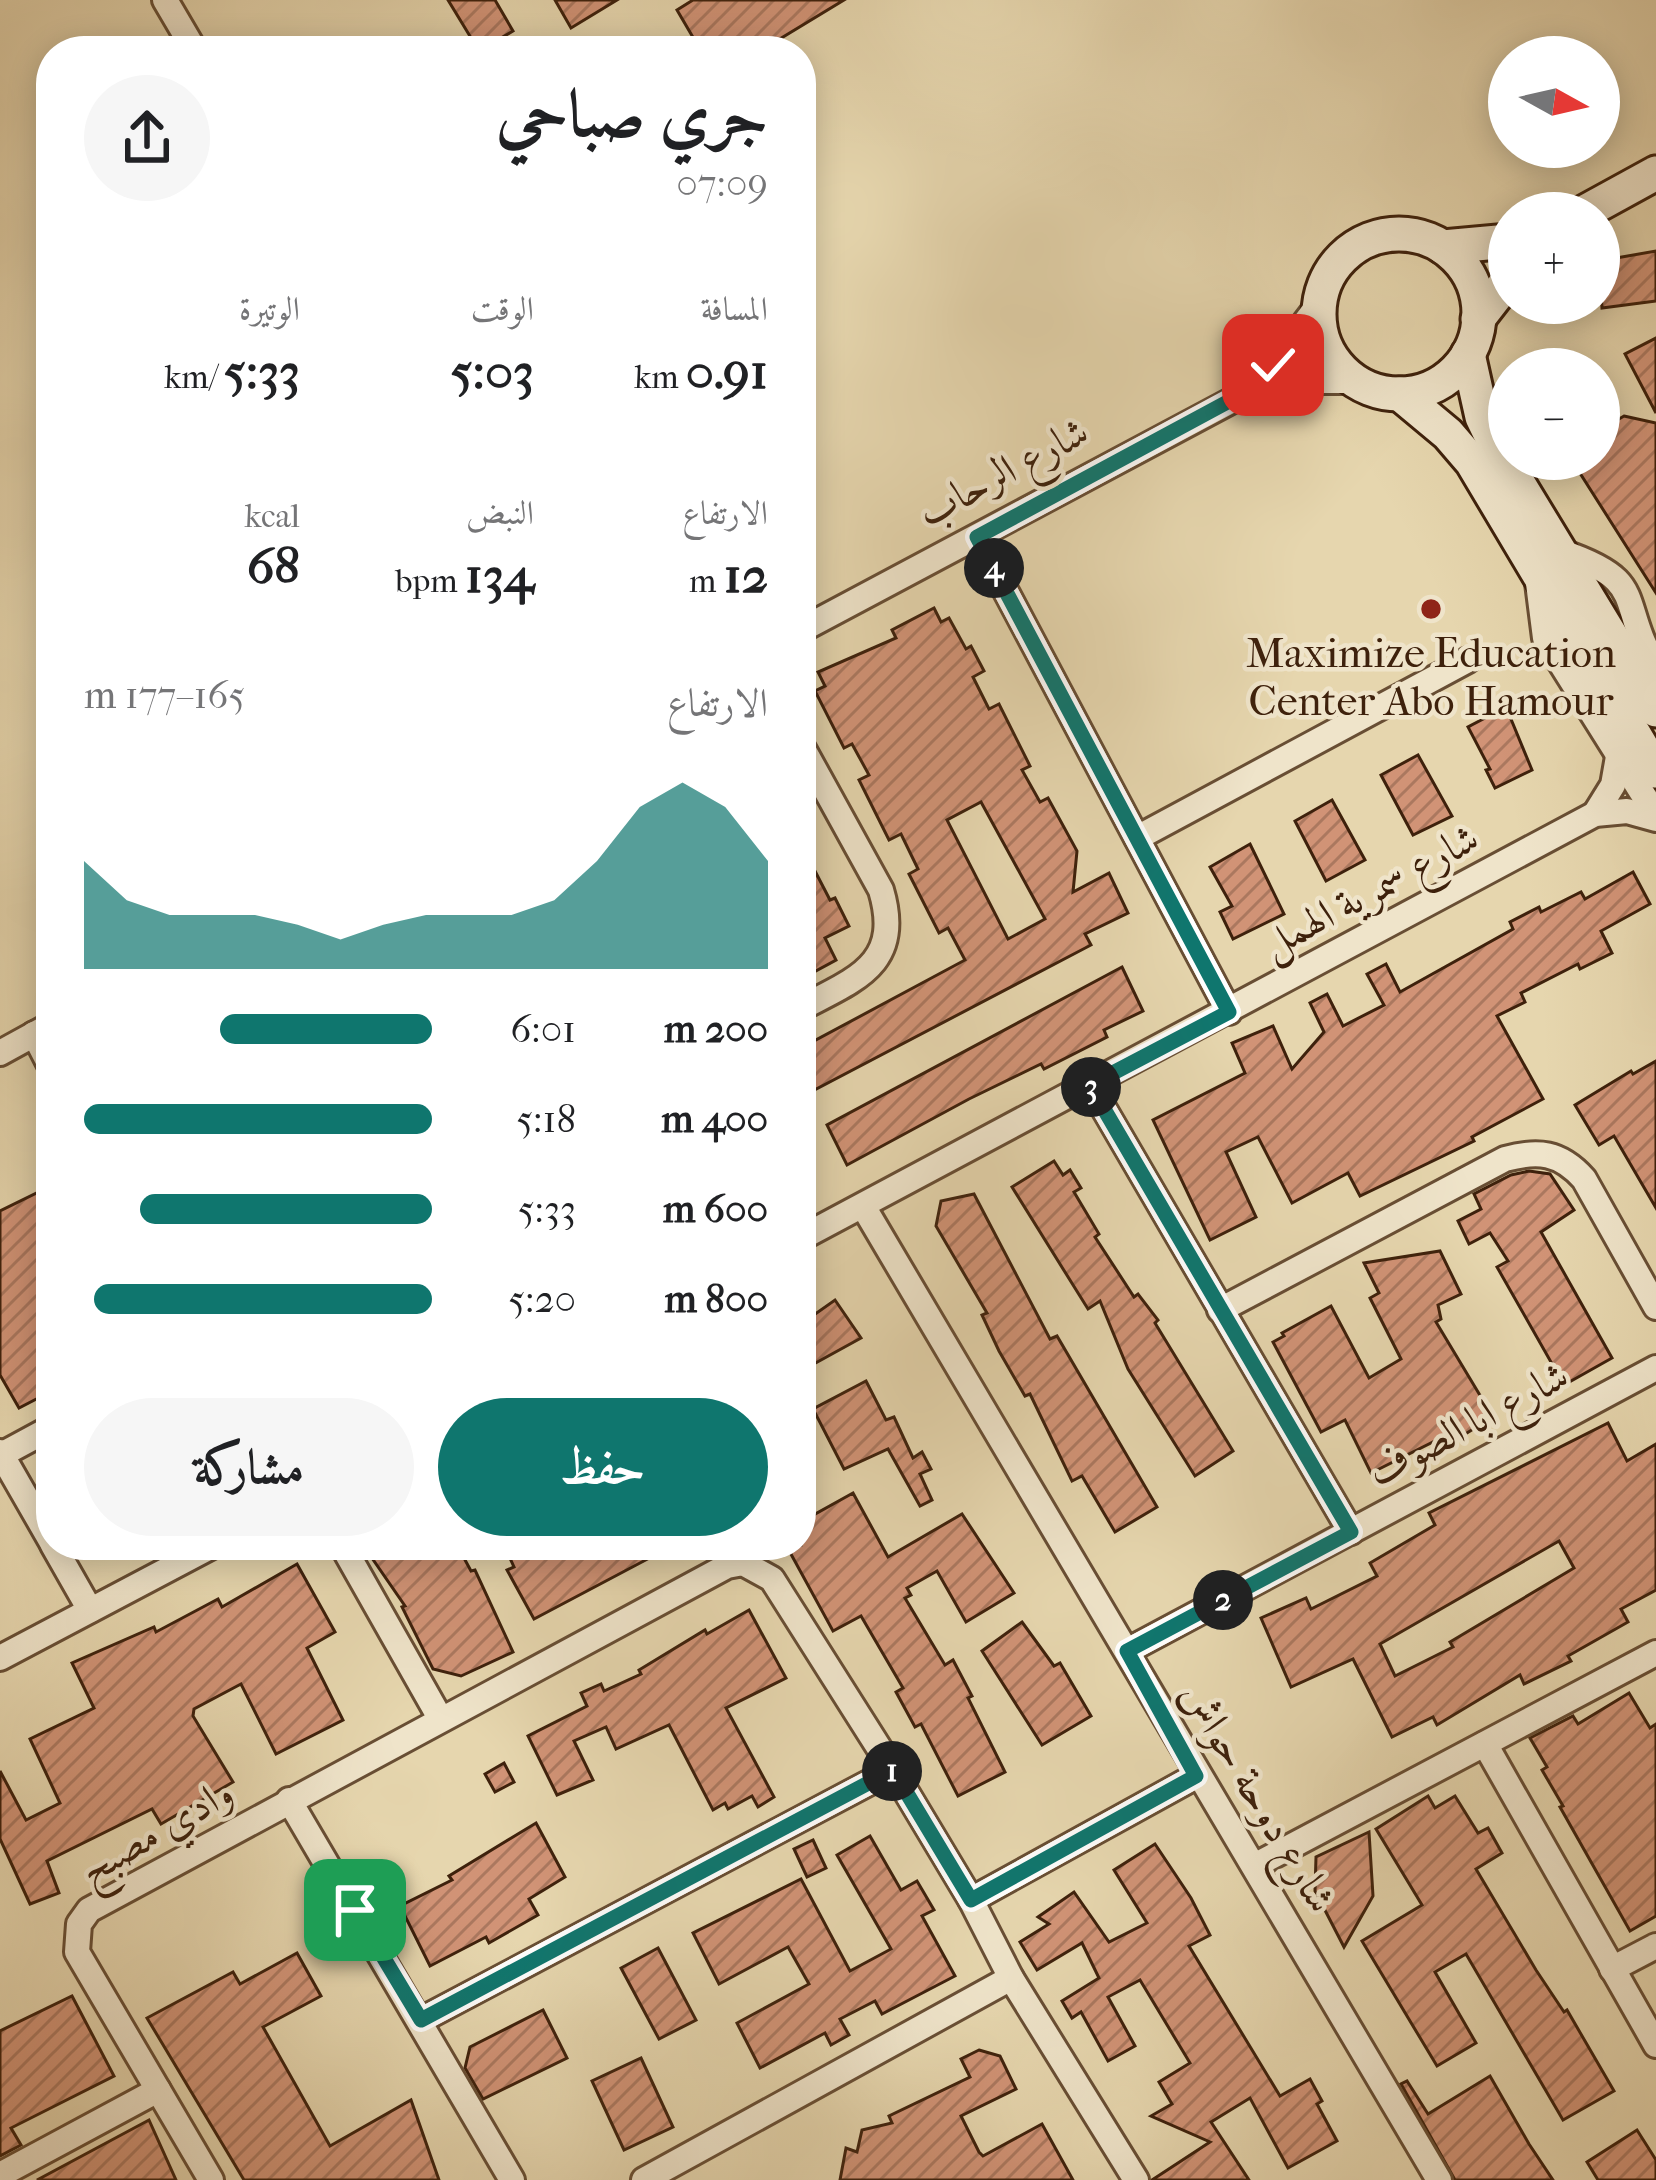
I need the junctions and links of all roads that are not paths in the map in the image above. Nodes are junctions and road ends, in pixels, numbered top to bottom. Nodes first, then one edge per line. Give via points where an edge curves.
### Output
1 (165, 0) edge
2 (186, 36) edge
3 (1656, 173) edge
4 (1620, 193) edge
5 (1488, 243) edge
6 (1444, 247) junction
7 (1319, 304) junction
8 (1488, 306) edge
9 (1478, 319) junction
10 (1468, 354) junction
11 (1354, 381) junction
12 (1246, 392) junction
13 (1400, 394) junction
14 (977, 537) junction
15 (1550, 562) junction
16 (816, 622) edge
17 (1468, 660) dead end
18 (1656, 667) edge
19 (1656, 710) edge
20 (1618, 751) junction
21 (1656, 771) edge
22 (816, 772) edge
23 (1595, 814) junction
24 (1656, 817) edge
25 (1137, 838) junction
26 (816, 1000) edge
27 (1229, 1012) junction
28 (36, 1033) edge
29 (0, 1053) edge
30 (1090, 1085) junction
31 (863, 1206) junction
32 (816, 1230) edge
33 (1656, 1307) edge
34 (1220, 1310) junction
35 (1656, 1368) edge
36 (36, 1436) edge
37 (1, 1454) edge
38 (36, 1515) edge
39 (1351, 1532) junction
40 (62, 1560) edge
41 (186, 1560) edge
42 (350, 1560) edge
43 (91, 1610) junction
44 (1127, 1651) junction
45 (1656, 1653) edge
46 (0, 1658) edge
47 (440, 1718) junction
48 (1484, 1744) junction
49 (893, 1770) junction
50 (1196, 1776) junction
51 (289, 1800) junction
52 (1254, 1866) junction
53 (971, 1900) junction
54 (1656, 1946) edge
55 (1612, 1969) junction
56 (1010, 1978) junction
57 (421, 2020) junction
58 (1656, 2045) edge
59 (158, 2090) junction
60 (0, 2175) edge
61 (211, 2180) edge
62 (512, 2180) edge
63 (644, 2180) edge
64 (1136, 2180) edge
65 (1439, 2180) edge

1 - 2 street
3 - 4 street
5 - 6 street
6 - 7 street via 1419,236 1366,241 1335,267
6 - 9 street via 1471,278
7 - 11 street via 1326,347
7 - 12 street, شارع الرحاب
8 - 9 street
9 - 10 street
10 - 13 street via 1427,389
10 - 15 street via 1482,417
11 - 12 street, شارع الرحاب
11 - 13 street
12 - 14 street, شارع الرحاب
13 - 15 street via 1448,434
14 - 16 street, شارع الرحاب
14 - 25 street
15 - 18 street via 1604,568 1622,583
15 - 19 street
15 - 20 street via 1545,638
15 - 21 street
17 - 25 street
20 - 23 street via 1613,785
20 - 24 street
22 - 26 street via 888,912 878,960
23 - 24 street
23 - 27 street, شارع سمرية الهمل
25 - 27 street
27 - 30 street, شارع سمرية الهمل
28 - 29 street
30 - 31 street, شارع سمرية الهمل
30 - 34 street
31 - 32 street, شارع سمرية الهمل
31 - 44 street, شارع دوحة حواش
33 - 34 street via 1570,1163 1528,1153
34 - 39 street
35 - 39 street, شارع ابا الصوف
36 - 37 street
37 - 38 street
39 - 44 street, شارع ابا الصوف
40 - 43 street
41 - 43 street
42 - 47 street
43 - 46 street
44 - 50 street, شارع دوحة حواش
45 - 48 street
47 - 49 street, وادي مصبح via 742,1564 772,1580
47 - 51 street, وادي مصبح
48 - 52 street
48 - 55 street
49 - 53 street, وادي مصبح
49 - 57 street
50 - 52 street, شارع دوحة حواش
50 - 53 street
51 - 57 street
51 - 59 street, وادي مصبح via 89,1910 79,1924 77,1952
52 - 65 street, شارع دوحة حواش
53 - 56 street, وادي مصبح
54 - 55 street
55 - 58 street
56 - 63 street
56 - 64 street, وادي مصبح
57 - 62 street
59 - 60 street
59 - 61 street, وادي مصبح

